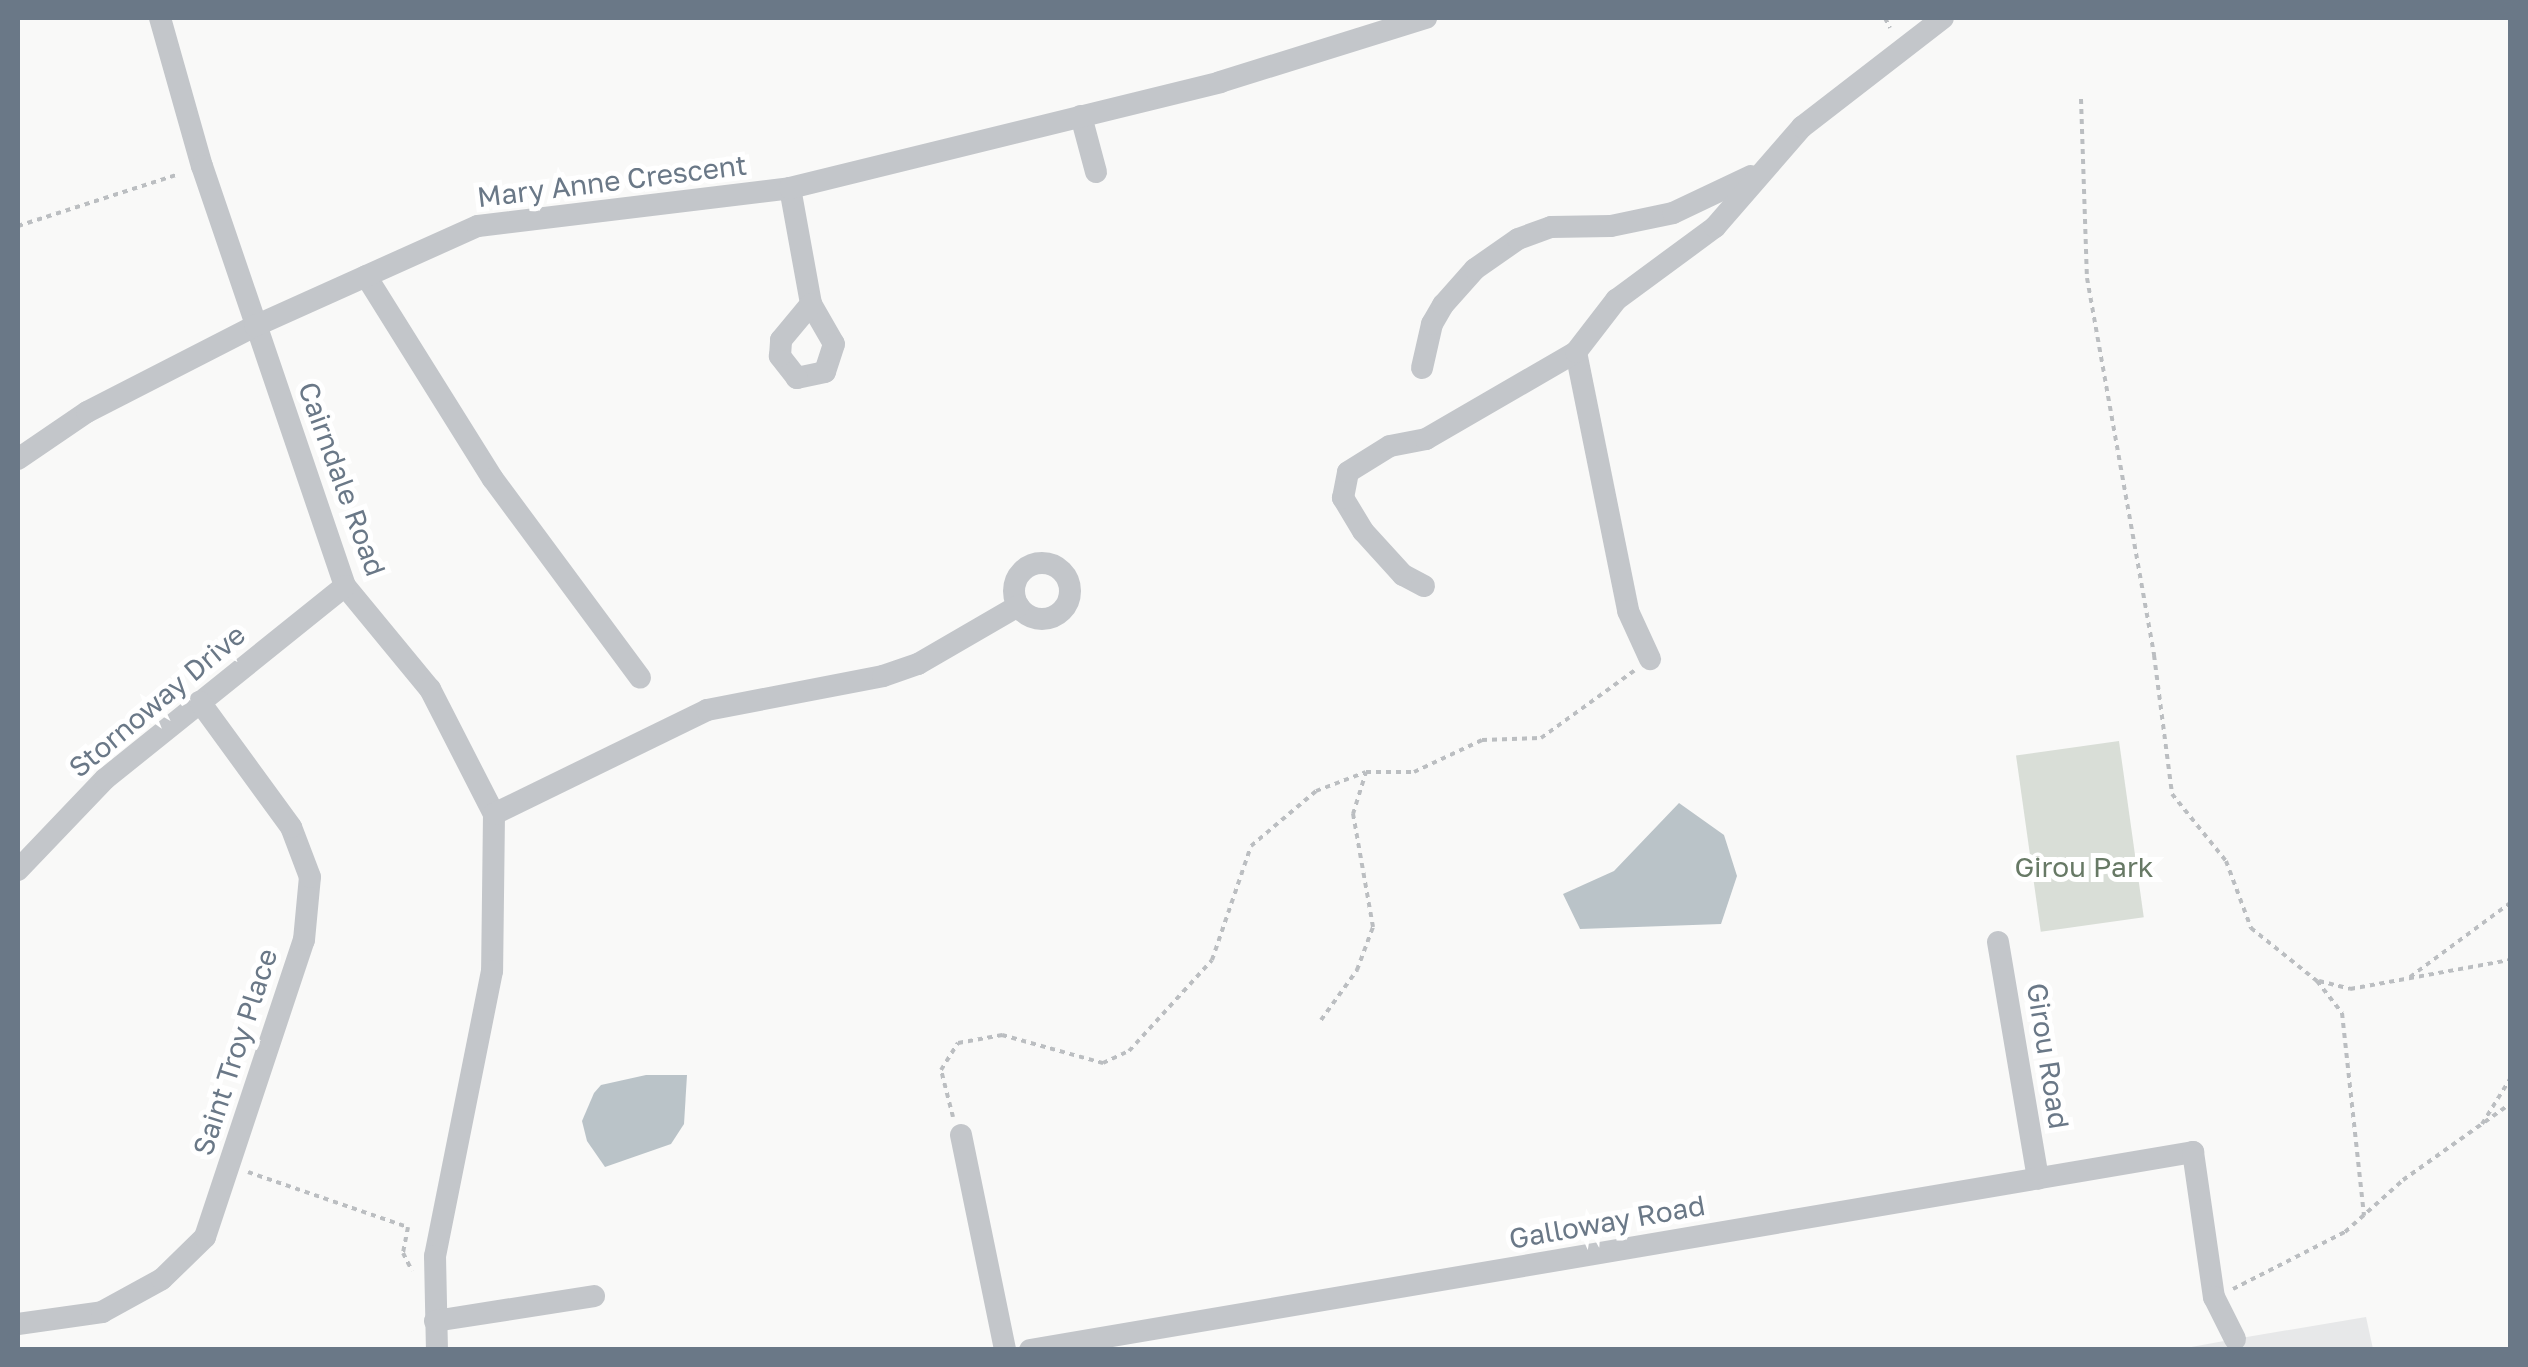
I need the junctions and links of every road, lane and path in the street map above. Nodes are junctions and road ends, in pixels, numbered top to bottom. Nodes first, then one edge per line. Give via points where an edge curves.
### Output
1 (160, 18) edge
2 (1426, 18) edge
3 (1943, 18) edge
4 (2081, 99) dead end
5 (1081, 116) junction
6 (202, 166) junction
7 (1762, 169) junction
8 (1096, 172) dead end
9 (790, 188) junction
10 (18, 226) edge
11 (366, 276) junction
12 (811, 304) dead end
13 (255, 326) junction
14 (1576, 352) junction
15 (1422, 368) dead end
16 (18, 459) edge
17 (344, 586) junction
18 (1424, 586) dead end
19 (1018, 606) dead end
20 (1650, 659) joint
21 (640, 678) dead end
22 (200, 702) junction
23 (1366, 772) junction
24 (494, 814) junction
25 (18, 870) edge
26 (2510, 903) edge
27 (1998, 942) dead end
28 (2510, 960) edge
29 (2407, 980) junction
30 (2318, 981) junction
31 (1322, 1020) dead end
32 (2510, 1079) edge
33 (2510, 1104) edge
34 (2480, 1128) junction
35 (961, 1135) joint
36 (229, 1166) junction
37 (2038, 1179) junction
38 (2364, 1216) junction
39 (403, 1240) dead end
40 (594, 1296) dead end
41 (2214, 1297) junction
42 (435, 1321) junction
43 (18, 1324) edge
44 (2235, 1339) dead end
45 (437, 1350) edge
46 (1005, 1350) edge
47 (1030, 1350) edge

1 - 6 street, Cairndale Road
2 - 5 street, Mary Anne Crescent via 1220,82
3 - 7 street via 1802,127
4 - 30 path via 2087,278 2172,794 2226,861 2251,928
5 - 8 street
5 - 9 street, Mary Anne Crescent
6 - 10 path
6 - 13 street, Cairndale Road
7 - 14 street via 1705,236 1616,300
7 - 15 street via 1673,213 1611,226 1551,227 1518,239 1475,269 1444,305 1432,324
9 - 11 street, Mary Anne Crescent via 478,226
9 - 12 street
11 - 13 street, Mary Anne Crescent
11 - 21 street via 493,479
13 - 16 street, Mary Anne Crescent via 88,412
13 - 17 street, Cairndale Road
14 - 18 street via 1426,440 1390,446 1348,472 1343,498 1363,531 1403,576
14 - 20 street via 1628,611
17 - 22 street, Stornoway Drive
17 - 24 street, Cairndale Road via 430,689
19 - 24 street via 918,664 883,676 706,710
20 - 23 path via 1541,738 1482,740 1414,772
22 - 25 street, Stornoway Drive via 105,779
22 - 36 street, Saint Troy Place via 290,826 310,877 304,940
23 - 31 path via 1353,814 1373,927 1357,970
23 - 35 path via 1316,791 1251,846 1212,960 1130,1050 1103,1063 1002,1036 958,1044 941,1070
24 - 42 street, Cairndale Road via 492,972 434,1256
26 - 29 path
27 - 37 street, Girou Road
28 - 29 path
29 - 30 path via 2350,988
30 - 38 path via 2342,1012 2348,1042
32 - 34 path
33 - 34 path
34 - 38 path
35 - 46 street
36 - 39 path via 408,1227
36 - 43 street, Saint Troy Place via 205,1237 162,1278 102,1312
37 - 41 street, Galloway Road via 2193,1152
37 - 47 street, Galloway Road
38 - 41 path via 2308,1255
40 - 42 street
41 - 44 street
42 - 45 street, Cairndale Road

